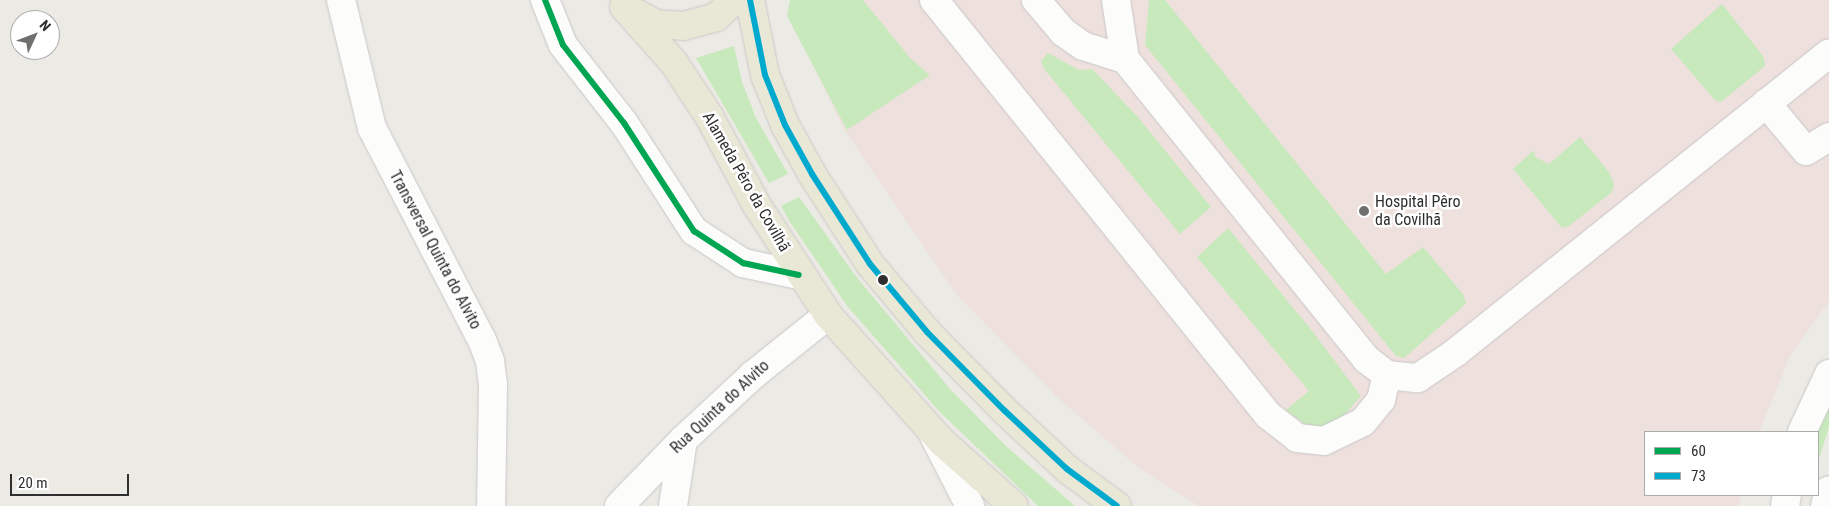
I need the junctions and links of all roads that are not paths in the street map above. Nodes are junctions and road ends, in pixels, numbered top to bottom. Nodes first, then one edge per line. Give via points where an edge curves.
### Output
1 (341, 0) edge
2 (546, 0) edge
3 (736, 0) edge
4 (750, 0) edge
5 (934, 0) edge
6 (1036, 0) edge
7 (621, 3) edge
8 (1118, 7) edge
9 (1086, 47) junction
10 (1829, 52) edge
11 (1125, 59) junction
12 (1766, 103) junction
13 (1829, 137) edge
14 (799, 275) junction
15 (828, 316) junction
16 (1829, 374) edge
17 (1387, 375) junction
18 (930, 428) junction
19 (1802, 431) edge
20 (683, 440) junction
21 (1829, 490) edge
22 (491, 506) edge
23 (620, 506) edge
24 (673, 506) edge
25 (970, 506) edge
26 (1014, 506) edge
27 (1116, 506) edge
28 (1825, 506) edge

1 - 22 street, Transversal Quinta do Alvito via 372,128 490,361 493,384
2 - 14 street via 563,45 624,122 694,231 743,263
3 - 7 main road, Alameda Pêro da Covilhã via 716,17 683,26 656,24
4 - 27 main road via 765,75 785,126 870,264 927,332 1005,411 1067,469
5 - 17 street via 1268,414 1297,438 1324,441 1363,422 1382,400
6 - 9 street via 1063,32
7 - 14 main road, Alameda Pêro da Covilhã via 674,64 709,116
8 - 9 street via 1114,32 1106,41
8 - 11 street
9 - 11 street
10 - 12 street
11 - 17 street via 1366,359
12 - 13 street via 1806,151
12 - 17 street via 1455,353 1418,378
14 - 15 main road, Alameda Pêro da Covilhã
15 - 18 main road, Alameda Pêro da Covilhã
15 - 20 street, Rua Quinta do Alvito via 753,375
16 - 19 street
18 - 25 street
18 - 26 main road, Alameda Pêro da Covilhã
20 - 23 street, Rua Quinta do Alvito
20 - 24 street
21 - 28 street

